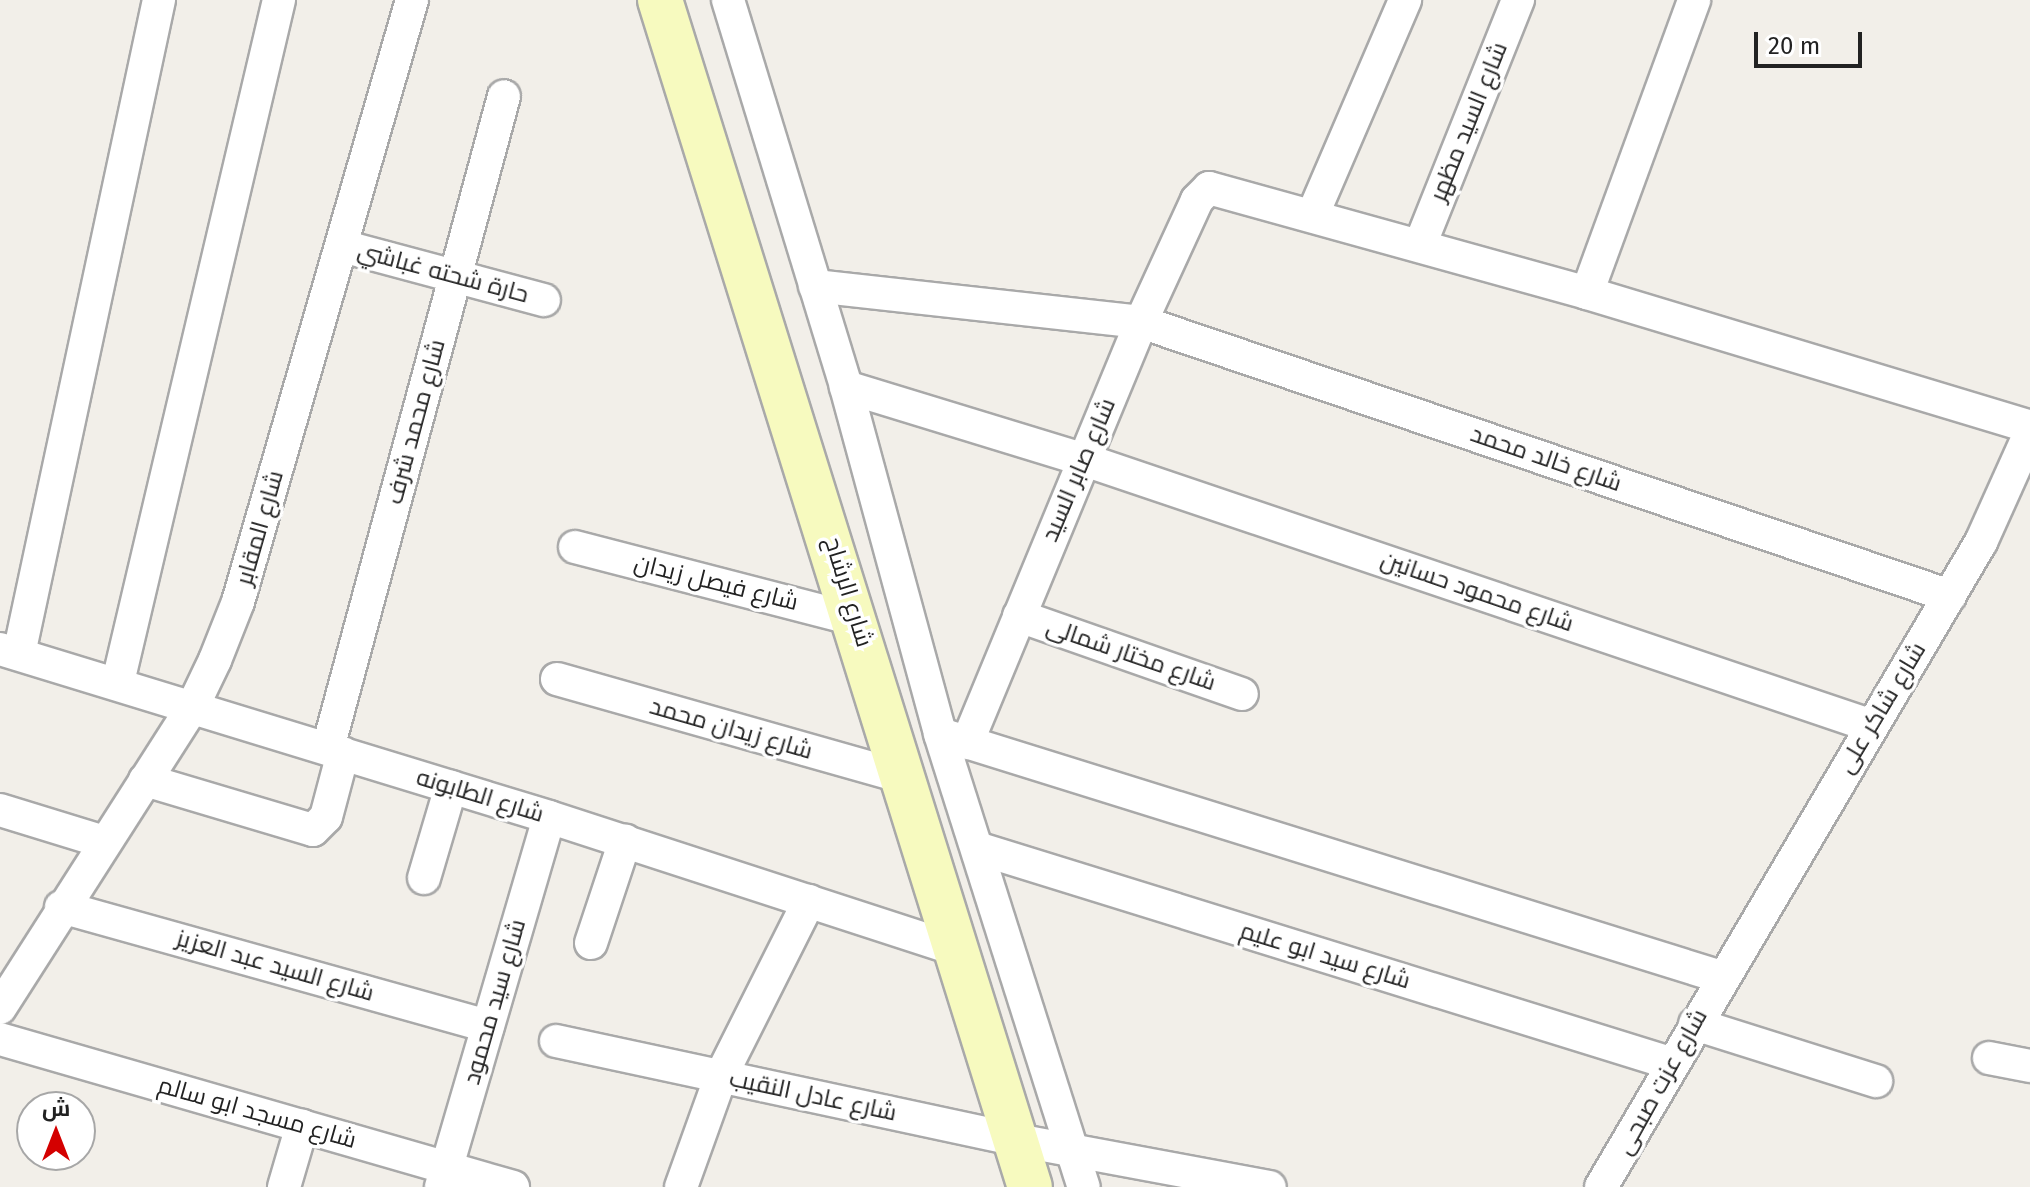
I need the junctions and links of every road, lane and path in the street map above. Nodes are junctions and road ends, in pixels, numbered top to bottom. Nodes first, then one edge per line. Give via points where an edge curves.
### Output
1 (159, 0) edge
2 (279, 0) edge
3 (412, 0) edge
4 (660, 0) edge
5 (728, 0) edge
6 (1405, 0) edge
7 (1518, 0) edge
8 (1694, 0) edge
9 (504, 96) dead end
10 (1313, 214) junction
11 (1420, 245) junction
12 (342, 246) junction
13 (456, 277) junction
14 (815, 286) junction
15 (1587, 293) junction
16 (544, 300) dead end
17 (1141, 322) junction
18 (846, 387) junction
19 (2030, 430) edge
20 (1082, 459) junction
21 (575, 547) dead end
22 (1950, 596) junction
23 (1019, 616) junction
24 (857, 620) junction
25 (10, 652) edge
26 (557, 679) dead end
27 (118, 682) junction
28 (1242, 694) dead end
29 (193, 706) junction
30 (1872, 726) junction
31 (954, 738) junction
32 (335, 751) junction
33 (906, 778) junction
34 (145, 780) junction
35 (451, 787) junction
36 (0, 810) edge
37 (549, 817) junction
38 (625, 841) junction
39 (104, 842) junction
40 (977, 848) junction
41 (424, 878) dead end
42 (809, 901) junction
43 (61, 907) junction
44 (591, 943) dead end
45 (959, 950) junction
46 (1721, 977) junction
47 (5, 988) edge
48 (1695, 1024) junction
49 (488, 1026) junction
50 (0, 1039) edge
51 (556, 1041) dead end
52 (1989, 1058) dead end
53 (1673, 1064) junction
54 (2030, 1066) edge
55 (721, 1076) junction
56 (1876, 1081) dead end
57 (302, 1126) junction
58 (1016, 1140) junction
59 (1071, 1147) junction
60 (444, 1178) edge
61 (284, 1187) edge
62 (513, 1187) edge
63 (681, 1187) edge
64 (1030, 1187) edge
65 (1084, 1187) edge
66 (1270, 1187) edge
67 (1601, 1187) edge

1 - 25 street
2 - 27 street
3 - 12 street, شارع المقابر
4 - 24 main road, شارع الرشاح
5 - 14 street, شارع الرشاح
6 - 10 street
7 - 11 street, شارع السيد مظهر
8 - 15 street
9 - 13 street, شارع محمد شرف
10 - 11 street
10 - 17 street, شارع صابر السيد via 1217,187 1197,200
11 - 15 street
12 - 13 street, حارة شحته غباشي
12 - 29 street, شارع المقابر via 238,602
13 - 16 street, حارة شحته غباشي
13 - 32 street, شارع محمد شرف
14 - 17 street, شارع خالد محمد
14 - 18 street, شارع الرشاح
15 - 19 street
17 - 20 street, شارع صابر السيد
17 - 22 street, شارع خالد محمد
18 - 20 street, شارع محمود حسانين
18 - 31 street, شارع الرشاح
19 - 22 street, شارع شاكر على via 1981,542
20 - 23 street, شارع صابر السيد
20 - 30 street, شارع محمود حسانين
21 - 24 street, شارع فيصل زيدان
22 - 30 street, شارع شاكر على
23 - 28 street, شارع مختار شمالى
23 - 31 street, شارع صابر السيد
24 - 33 main road, شارع الرشاح
25 - 27 street, شارع الطابونه
26 - 33 street, شارع زيدان محمد
27 - 29 street, شارع الطابونه
29 - 32 street, شارع الطابونه
29 - 34 street, شارع المقابر
30 - 46 street, شارع شاكر على
31 - 40 street, شارع الرشاح
31 - 46 street
32 - 34 street, شارع محمد شرف via 326,817 313,830
32 - 35 street, شارع الطابونه
33 - 45 main road, شارع الرشاح
34 - 39 street, شارع المقابر
35 - 37 street, شارع الطابونه
35 - 41 street
36 - 39 street
37 - 38 street, شارع الطابونه
37 - 49 street, شارع سيد محمود
38 - 42 street, شارع الطابونه
38 - 44 street
39 - 43 street, شارع المقابر
40 - 53 street, شارع سيد ابو عليم
40 - 59 street, شارع الرشاح
42 - 45 street, شارع الطابونه
42 - 55 street
43 - 47 street, شارع المقابر
43 - 49 street, شارع السيد عبد العزيز
45 - 58 main road, شارع الرشاح
46 - 48 street, شارع عزت صبحى
48 - 53 street, شارع عزت صبحى
48 - 56 street
49 - 60 street, شارع سيد محمود
50 - 57 street, شارع مسجد ابو سالم
51 - 55 street, شارع عادل النقيب
52 - 54 street
53 - 67 street, شارع عزت صبحى
55 - 58 street, شارع عادل النقيب
55 - 63 street
57 - 60 street, شارع مسجد ابو سالم
57 - 61 street
58 - 59 street, شارع عادل النقيب
58 - 64 main road, شارع الرشاح
59 - 65 street, شارع الرشاح
59 - 66 street, شارع عادل النقيب
60 - 62 street, شارع مسجد ابو سالم

